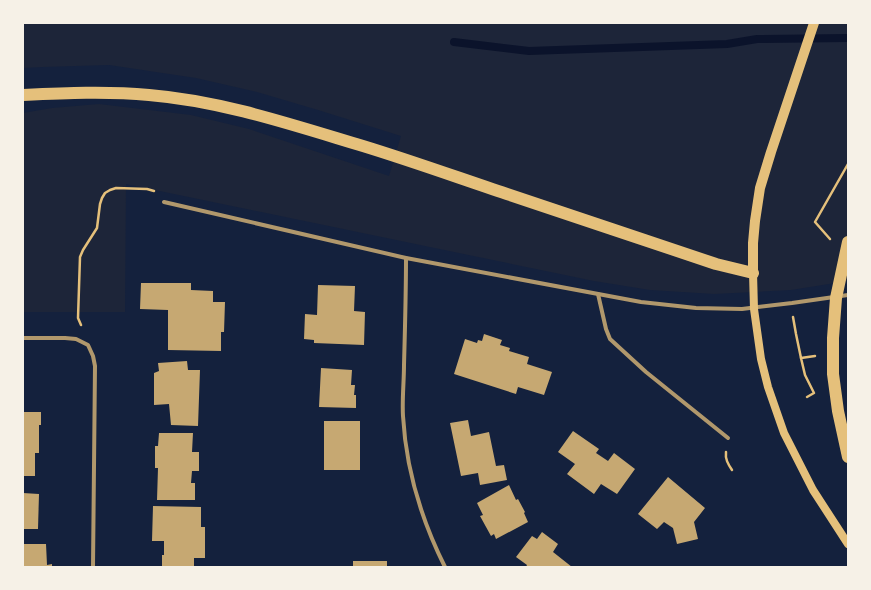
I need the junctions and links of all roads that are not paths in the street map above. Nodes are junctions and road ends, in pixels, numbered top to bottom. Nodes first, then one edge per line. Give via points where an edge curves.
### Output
1 (814, 23) edge
2 (23, 95) edge
3 (164, 202) road end
4 (848, 242) edge
5 (406, 258) junction
6 (752, 273) junction
7 (598, 294) junction
8 (848, 295) edge
9 (23, 338) edge
10 (728, 438) dead end
11 (848, 457) edge
12 (848, 544) edge
13 (93, 567) edge
14 (445, 567) edge

1 - 6 main road via 760,188
2 - 6 highway via 116,92 226,107 395,156 716,264
3 - 5 street
4 - 11 highway via 836,298 833,338 833,374
5 - 7 street
5 - 14 street via 403,415 406,448 421,512
6 - 12 main road via 761,359 784,433 813,490
7 - 8 street via 696,308 742,309
7 - 10 street via 610,339 646,372
9 - 13 street via 76,339 88,345 93,356

